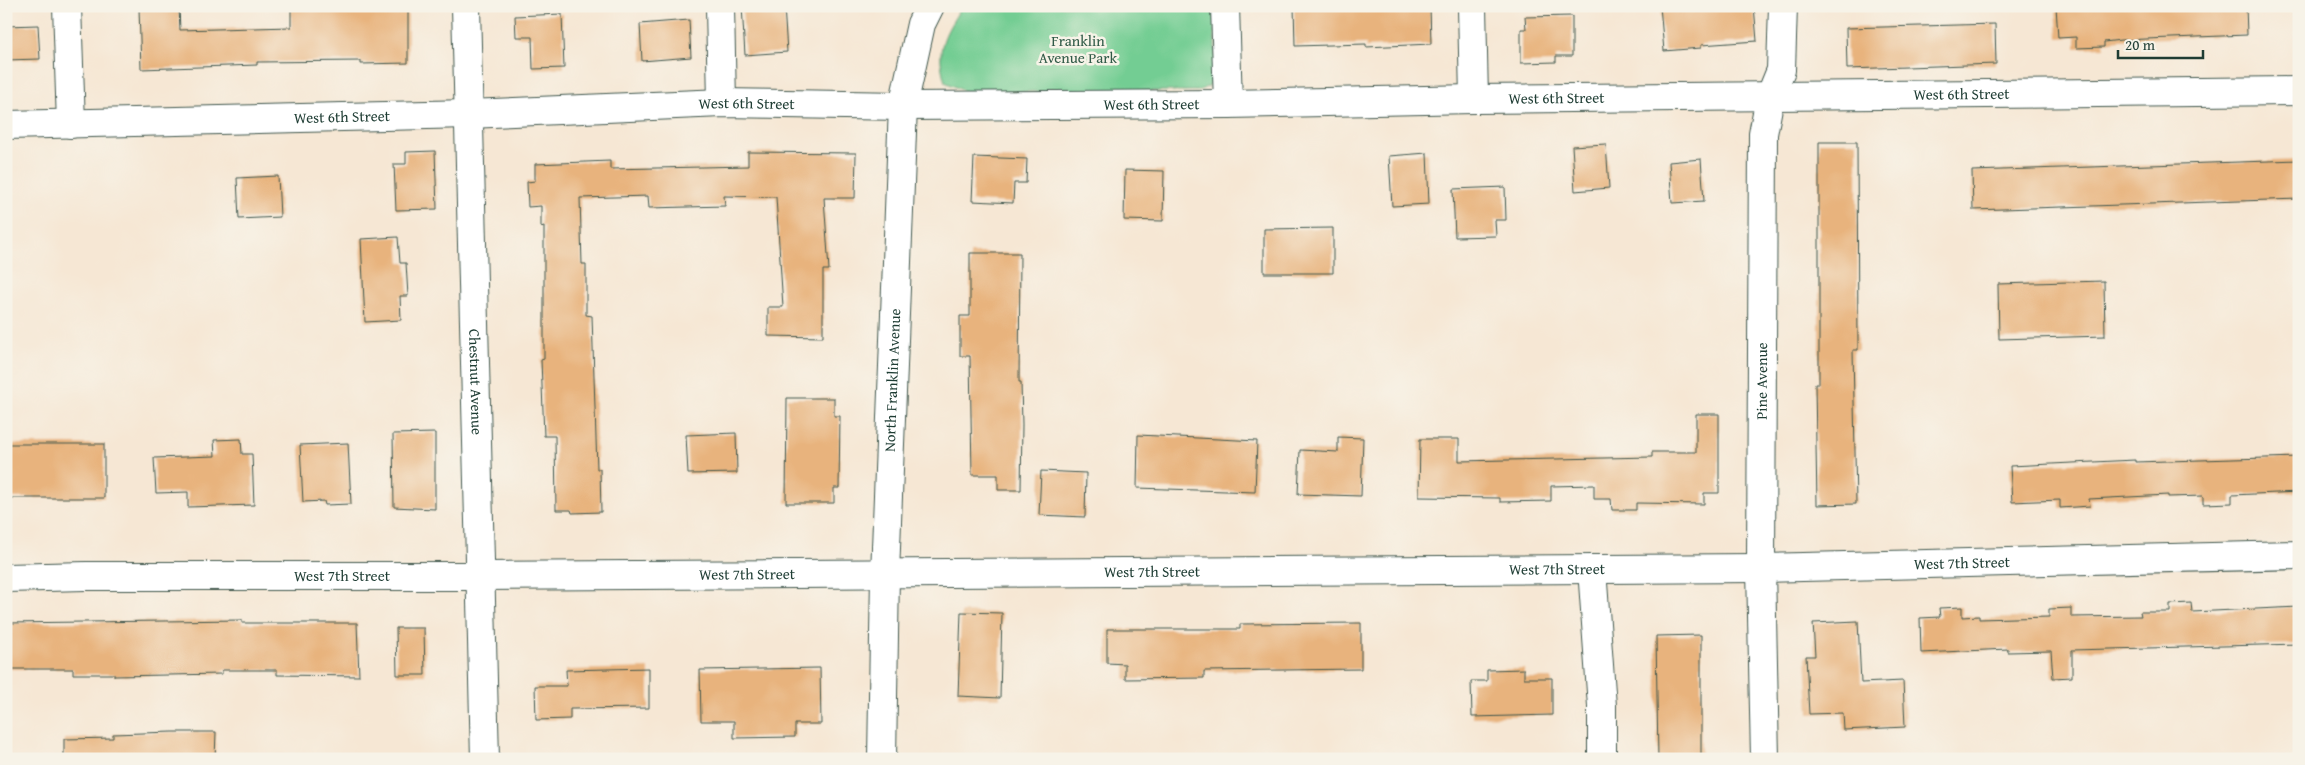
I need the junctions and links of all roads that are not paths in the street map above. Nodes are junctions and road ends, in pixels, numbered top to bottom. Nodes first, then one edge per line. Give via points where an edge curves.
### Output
1 (68, 6) edge
2 (466, 6) edge
3 (720, 6) edge
4 (930, 6) edge
5 (1225, 6) edge
6 (1472, 6) edge
7 (1783, 6) edge
8 (2299, 91) edge
9 (1770, 97) junction
10 (1474, 99) junction
11 (722, 103) junction
12 (1228, 104) junction
13 (903, 106) junction
14 (469, 114) junction
15 (71, 124) junction
16 (6, 125) edge
17 (2299, 555) edge
18 (1762, 568) junction
19 (1592, 569) junction
20 (885, 574) junction
21 (481, 576) junction
22 (6, 578) edge
23 (485, 759) edge
24 (882, 759) edge
25 (1602, 759) edge
26 (1764, 759) edge

1 - 15 street
2 - 14 street, Chestnut Avenue
3 - 11 street
4 - 13 street, North Franklin Avenue via 921,24
5 - 12 street
6 - 10 street
7 - 9 street, Pine Avenue via 1781,70
8 - 9 street, West 6th Street
9 - 10 street, West 6th Street
9 - 18 street, Pine Avenue via 1763,134
10 - 12 street, West 6th Street
11 - 13 street, West 6th Street
11 - 14 street, West 6th Street
12 - 13 street, West 6th Street
13 - 20 street, North Franklin Avenue
14 - 15 street, West 6th Street
14 - 21 street, Chestnut Avenue
15 - 16 street, West 6th Street
17 - 18 street, West 7th Street
18 - 19 street, West 7th Street
18 - 26 street, Pine Avenue
19 - 20 street, West 7th Street
19 - 25 street via 1602,706
20 - 21 street, West 7th Street
20 - 24 street, North Franklin Avenue
21 - 22 street, West 7th Street
21 - 23 street, Chestnut Avenue

